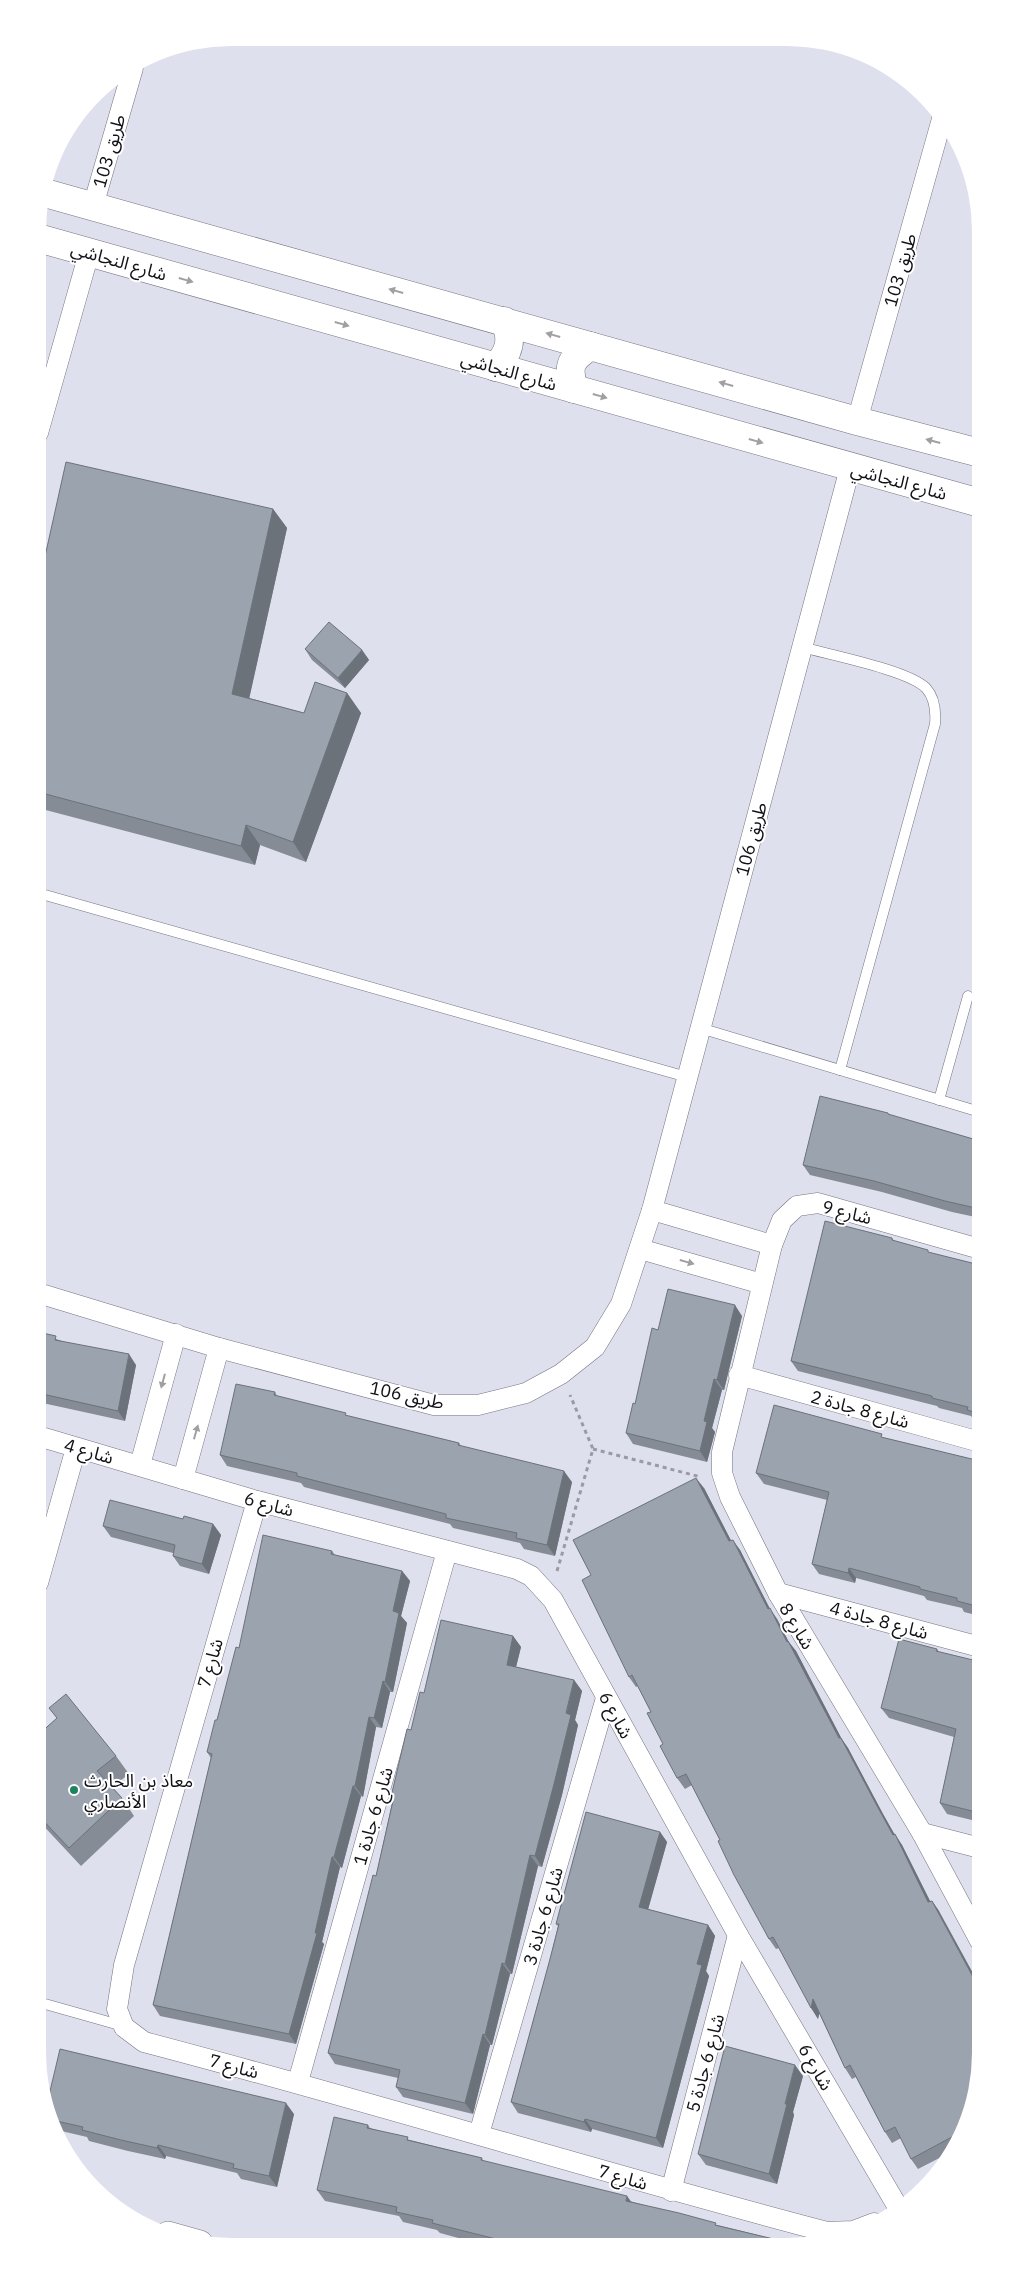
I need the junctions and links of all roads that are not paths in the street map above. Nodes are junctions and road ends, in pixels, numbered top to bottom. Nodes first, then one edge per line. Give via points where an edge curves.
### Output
1 (130, 77) edge
2 (940, 127) edge
3 (50, 194) edge
4 (93, 206) junction
5 (46, 240) edge
6 (89, 253) junction
7 (504, 322) junction
8 (590, 346) junction
9 (496, 367) junction
10 (574, 389) junction
11 (46, 405) edge
12 (858, 421) junction
13 (972, 451) edge
14 (850, 468) junction
15 (972, 501) edge
16 (802, 647) junction
17 (46, 895) edge
18 (968, 996) dead end
19 (700, 1028) junction
20 (840, 1070) junction
21 (687, 1077) junction
22 (939, 1100) junction
23 (972, 1110) edge
24 (652, 1210) junction
25 (772, 1245) junction
26 (972, 1247) edge
27 (640, 1249) junction
28 (762, 1284) junction
29 (46, 1295) edge
30 (176, 1334) junction
31 (219, 1348) junction
32 (739, 1375) junction
33 (46, 1439) edge
34 (972, 1440) edge
35 (76, 1448) junction
36 (140, 1465) junction
37 (183, 1479) junction
38 (258, 1501) junction
39 (448, 1551) junction
40 (46, 1555) edge
41 (778, 1593) junction
42 (972, 1645) edge
43 (606, 1698) junction
44 (922, 1833) junction
45 (972, 1846) edge
46 (972, 1926) edge
47 (738, 1934) junction
48 (46, 2004) edge
49 (124, 2027) junction
50 (298, 2082) junction
51 (479, 2134) junction
52 (671, 2191) junction
53 (895, 2202) edge
54 (832, 2232) edge

1 - 4 street, طريق 103
2 - 12 street, طريق 103
3 - 4 main road
7 -> 4 main road
5 - 6 main road, شارع النجاشي
6 -> 9 main road, شارع النجاشي
6 - 11 street
8 -> 7 main road
7 - 9 main road via 509,330 509,348
8 - 10 main road via 570,368
12 -> 8 main road
9 - 10 main road, شارع النجاشي
10 -> 14 main road, شارع النجاشي
13 -> 12 main road
14 - 15 main road, شارع النجاشي
14 - 16 street, طريق 106
16 - 19 street, طريق 106
16 - 20 lane via 908,676 927,690 936,712
17 - 21 lane
18 - 22 lane
19 - 20 lane
19 - 21 street, طريق 106
20 - 22 lane
21 - 24 street, طريق 106
22 - 23 lane
24 - 25 street
24 - 27 street, طريق 106
25 - 26 street, شارع 9 via 782,1220 797,1206 818,1203
25 - 28 street, شارع 9
27 -> 28 street
27 - 31 street, طريق 106 via 621,1304 595,1347 561,1374 526,1393 478,1405 434,1404
28 - 32 street, شارع 8
29 - 30 street, طريق 106
30 - 31 street, طريق 106
30 -> 36 street
37 -> 31 street
32 - 34 street, شارع 8 جادة 2
32 - 41 street, شارع 8 via 722,1452 722,1473
33 - 35 street, شارع 4
35 - 36 street, شارع 4
35 - 40 street
36 - 37 street, شارع 6
37 - 38 street, شارع 6
38 - 39 street, شارع 6
38 - 49 street, شارع 7 via 124,1965 117,2009
39 - 43 street, شارع 6 via 532,1576 549,1596
39 - 50 street, شارع 6 جادة 1
41 - 42 street, شارع 8 جادة 4
41 - 44 street, شارع 8
43 - 47 street, شارع 6
43 - 51 street, شارع 6 جادة 3
44 - 45 street
44 - 46 street, شارع 8
47 - 52 street, شارع 6 جادة 5
47 - 53 street, شارع 6
48 - 49 lane
49 - 50 street, شارع 7 via 144,2042
50 - 51 street, شارع 7
51 - 52 street, شارع 7
52 - 54 street, شارع 7

